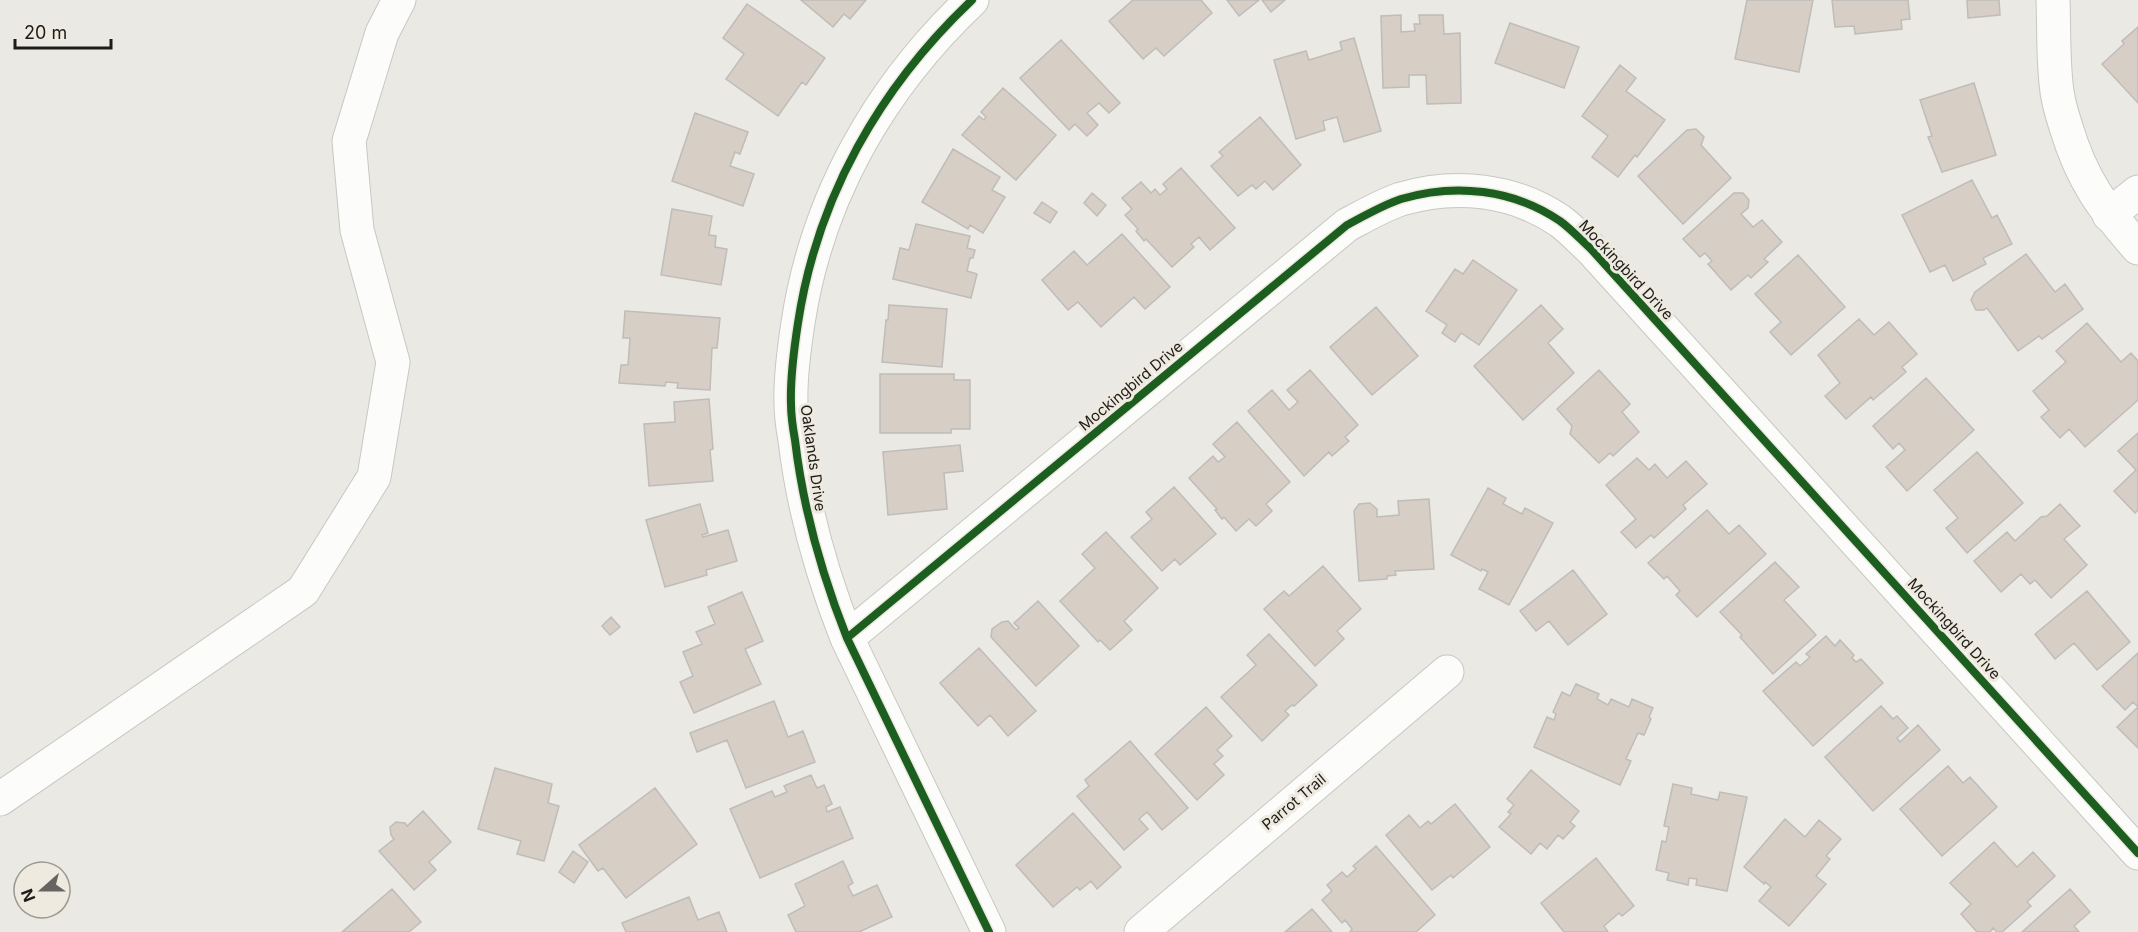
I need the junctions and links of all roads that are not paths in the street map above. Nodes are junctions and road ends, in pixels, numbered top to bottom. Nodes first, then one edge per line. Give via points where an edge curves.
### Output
1 (399, 0) edge
2 (972, 0) edge
3 (2053, 0) edge
4 (2138, 192) edge
5 (2109, 215) junction
6 (2138, 248) edge
7 (847, 638) junction
8 (1447, 672) dead end
9 (0, 799) edge
10 (2138, 853) edge
11 (989, 932) edge
12 (1141, 932) edge

1 - 9 street via 382,33 349,141 357,230 393,362 374,477 303,591
2 - 7 street, Oaklands Drive via 907,73 868,128 840,179 818,233 803,289 790,404 806,511
3 - 5 street via 2059,104 2088,183
4 - 5 street
5 - 6 street
7 - 10 street, Mockingbird Drive via 1347,225 1399,200 1431,191 1485,191 1534,207 1560,221 1591,249
7 - 11 street, Oaklands Drive
8 - 12 street, Parrot Trail

